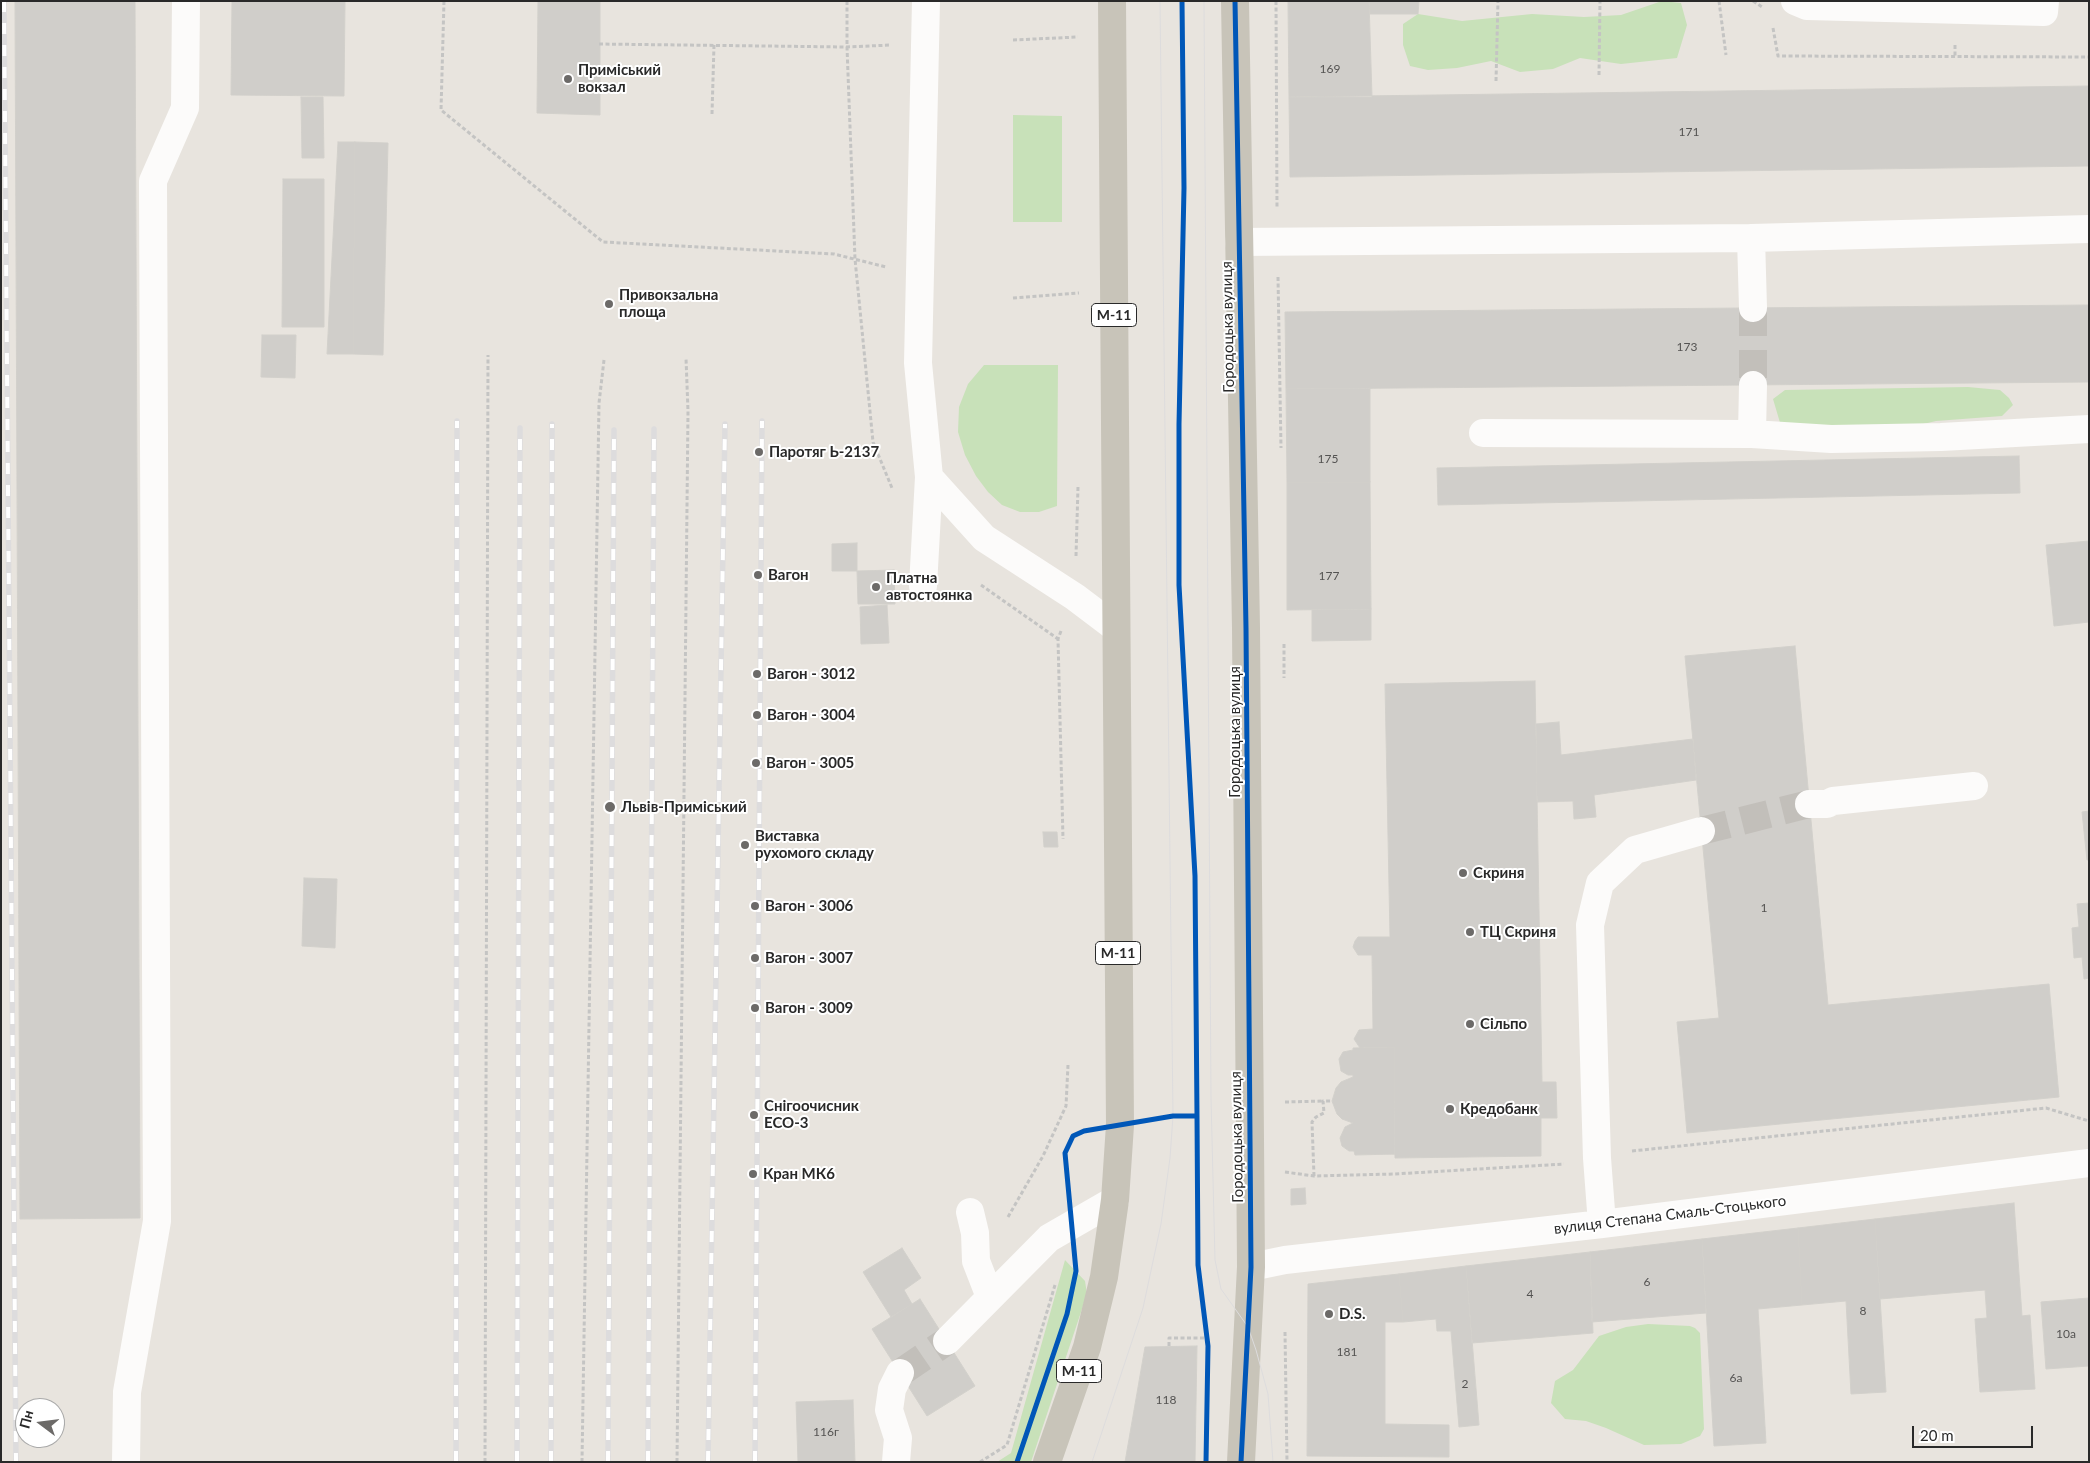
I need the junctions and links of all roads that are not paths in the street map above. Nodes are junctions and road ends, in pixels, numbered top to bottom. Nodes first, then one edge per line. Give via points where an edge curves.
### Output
1 (186, 1) edge
2 (926, 1) edge
3 (1112, 1) edge
4 (1235, 1) edge
5 (1795, 1) edge
6 (2045, 1) edge
7 (2089, 229) edge
8 (1751, 238) junction
9 (1239, 242) junction
10 (1752, 308) tunnel mouth
11 (1753, 385) tunnel mouth
12 (2089, 429) edge
13 (1483, 433) dead end
14 (1752, 434) junction
15 (929, 477) junction
16 (923, 586) dead end
17 (1116, 628) junction
18 (1974, 786) dead end
19 (1809, 804) tunnel mouth
20 (1701, 831) tunnel mouth
21 (2089, 1163) edge
22 (1115, 1200) junction
23 (972, 1222) road end
24 (1602, 1224) junction
25 (1251, 1268) junction
26 (990, 1296) junction
27 (947, 1341) tunnel mouth
28 (900, 1373) tunnel mouth
29 (126, 1462) edge
30 (896, 1462) edge
31 (1047, 1462) edge
32 (1241, 1462) edge

1 - 29 street via 185,108 153,181 157,1221 127,1392
2 - 15 street via 918,363
3 - 17 main road, М-11
4 - 9 main road, Городоцька вулиця
5 - 6 street via 1807,6 2044,12
7 - 8 street
8 - 9 street
8 - 10 street
9 - 25 main road, Городоцька вулиця
11 - 14 street
12 - 14 street via 1832,439
13 - 14 street
15 - 16 street
15 - 17 street via 984,538 1075,597
17 - 22 main road, М-11 via 1120,1125
18 - 19 street
20 - 24 street via 1635,850 1600,883 1590,926
21 - 24 street, вулиця Степана Смаль-Стоцького
22 - 26 street via 1049,1238
22 - 31 main road, М-11 via 1104,1278 1087,1347
23 - 26 street via 976,1261
24 - 25 street, вулиця Степана Смаль-Стоцького via 1285,1260
25 - 32 main road, Городоцька вулиця
26 - 27 street
28 - 30 street via 892,1389 889,1410 898,1438

